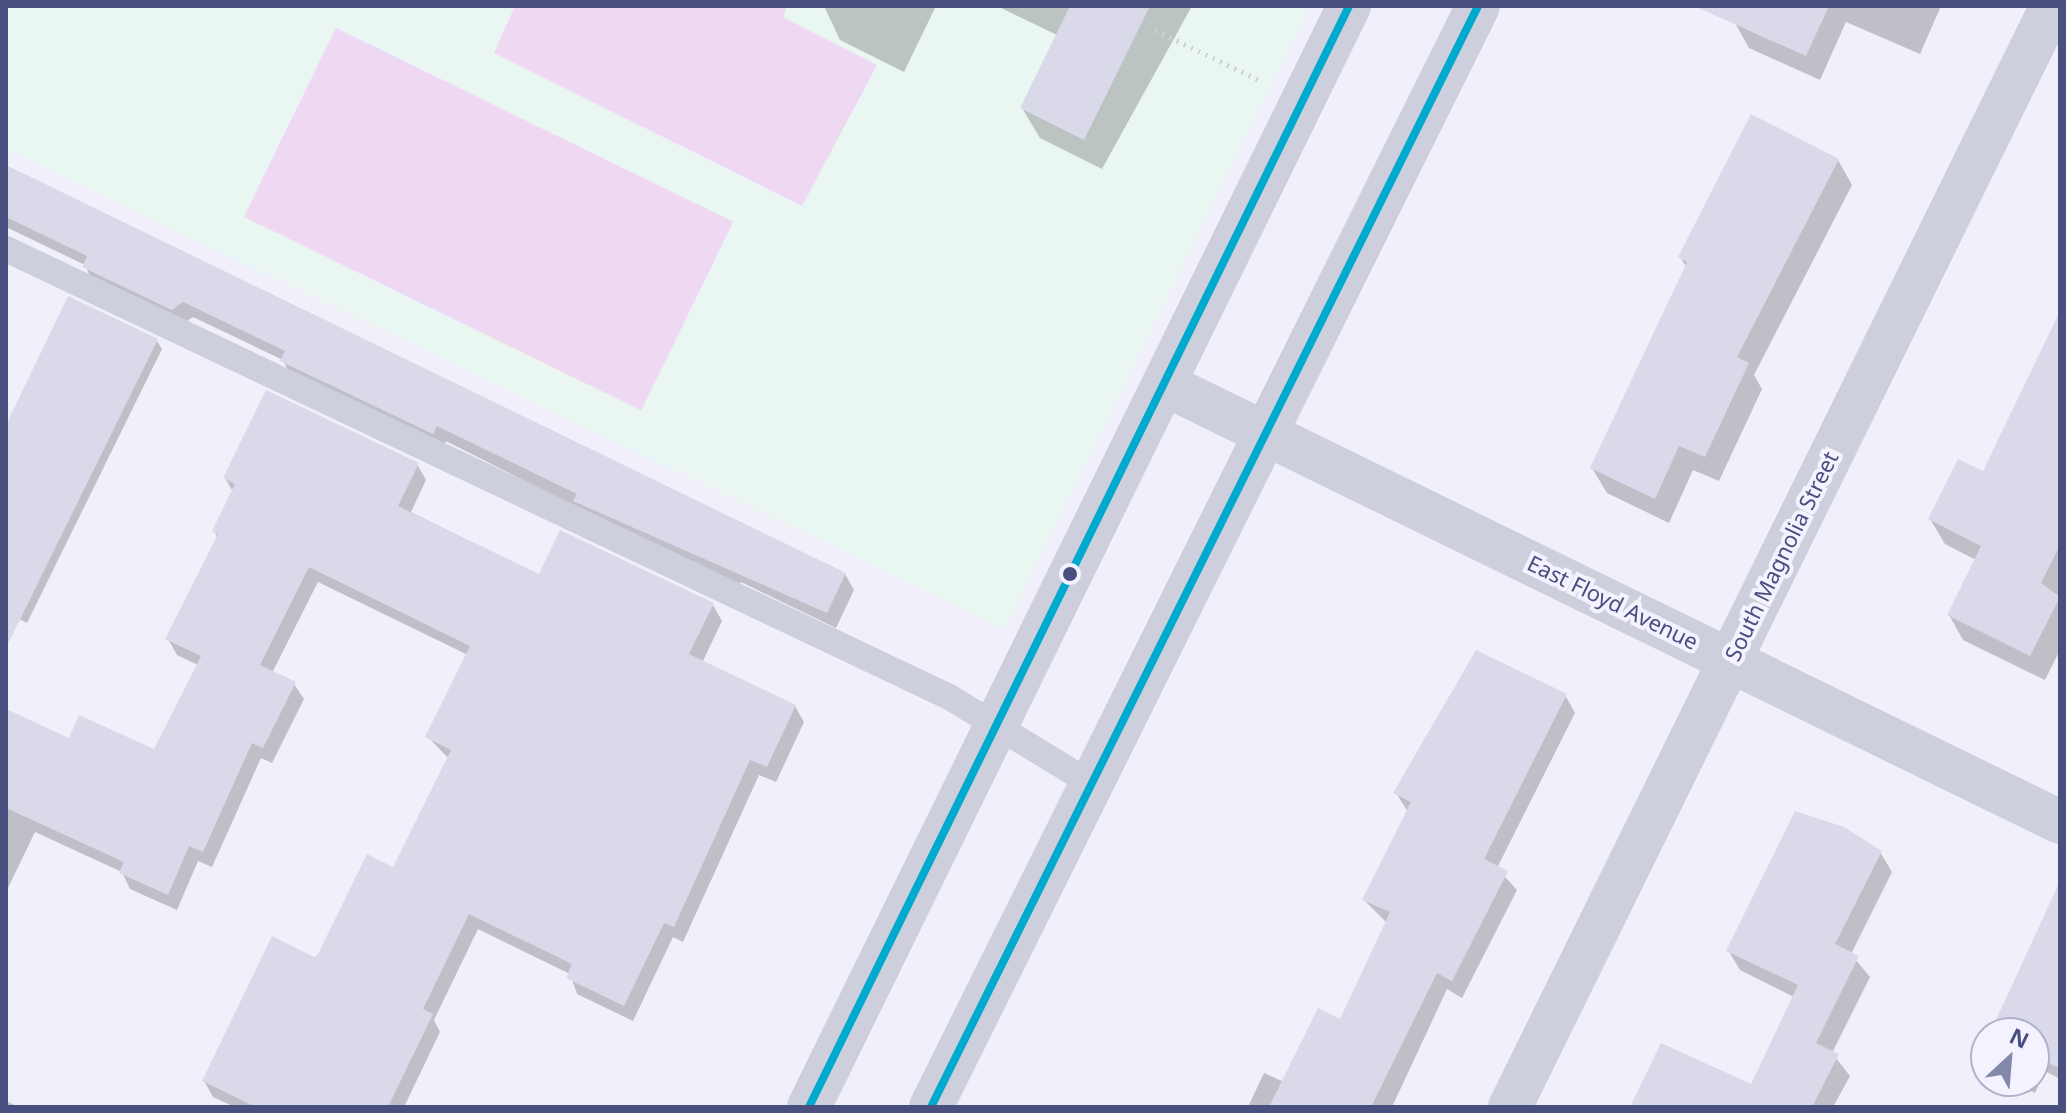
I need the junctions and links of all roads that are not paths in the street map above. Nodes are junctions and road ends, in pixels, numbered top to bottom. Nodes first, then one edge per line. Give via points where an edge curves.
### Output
1 (1349, 6) edge
2 (1478, 6) edge
3 (2052, 6) edge
4 (6, 249) edge
5 (1164, 384) junction
6 (1268, 435) junction
7 (1731, 659) junction
8 (998, 728) junction
9 (1092, 784) junction
10 (2060, 822) edge
11 (809, 1107) edge
12 (931, 1107) edge
13 (1510, 1107) edge

1 - 5 main road
2 - 6 main road
3 - 7 main road, South Magnolia Street
4 - 8 lane via 904,675
5 - 6 main road, East Floyd Avenue
5 - 8 main road
6 - 7 main road, East Floyd Avenue
6 - 9 main road
7 - 10 main road, East Floyd Avenue
7 - 13 main road, South Magnolia Street
8 - 9 lane
8 - 11 main road
9 - 12 main road

